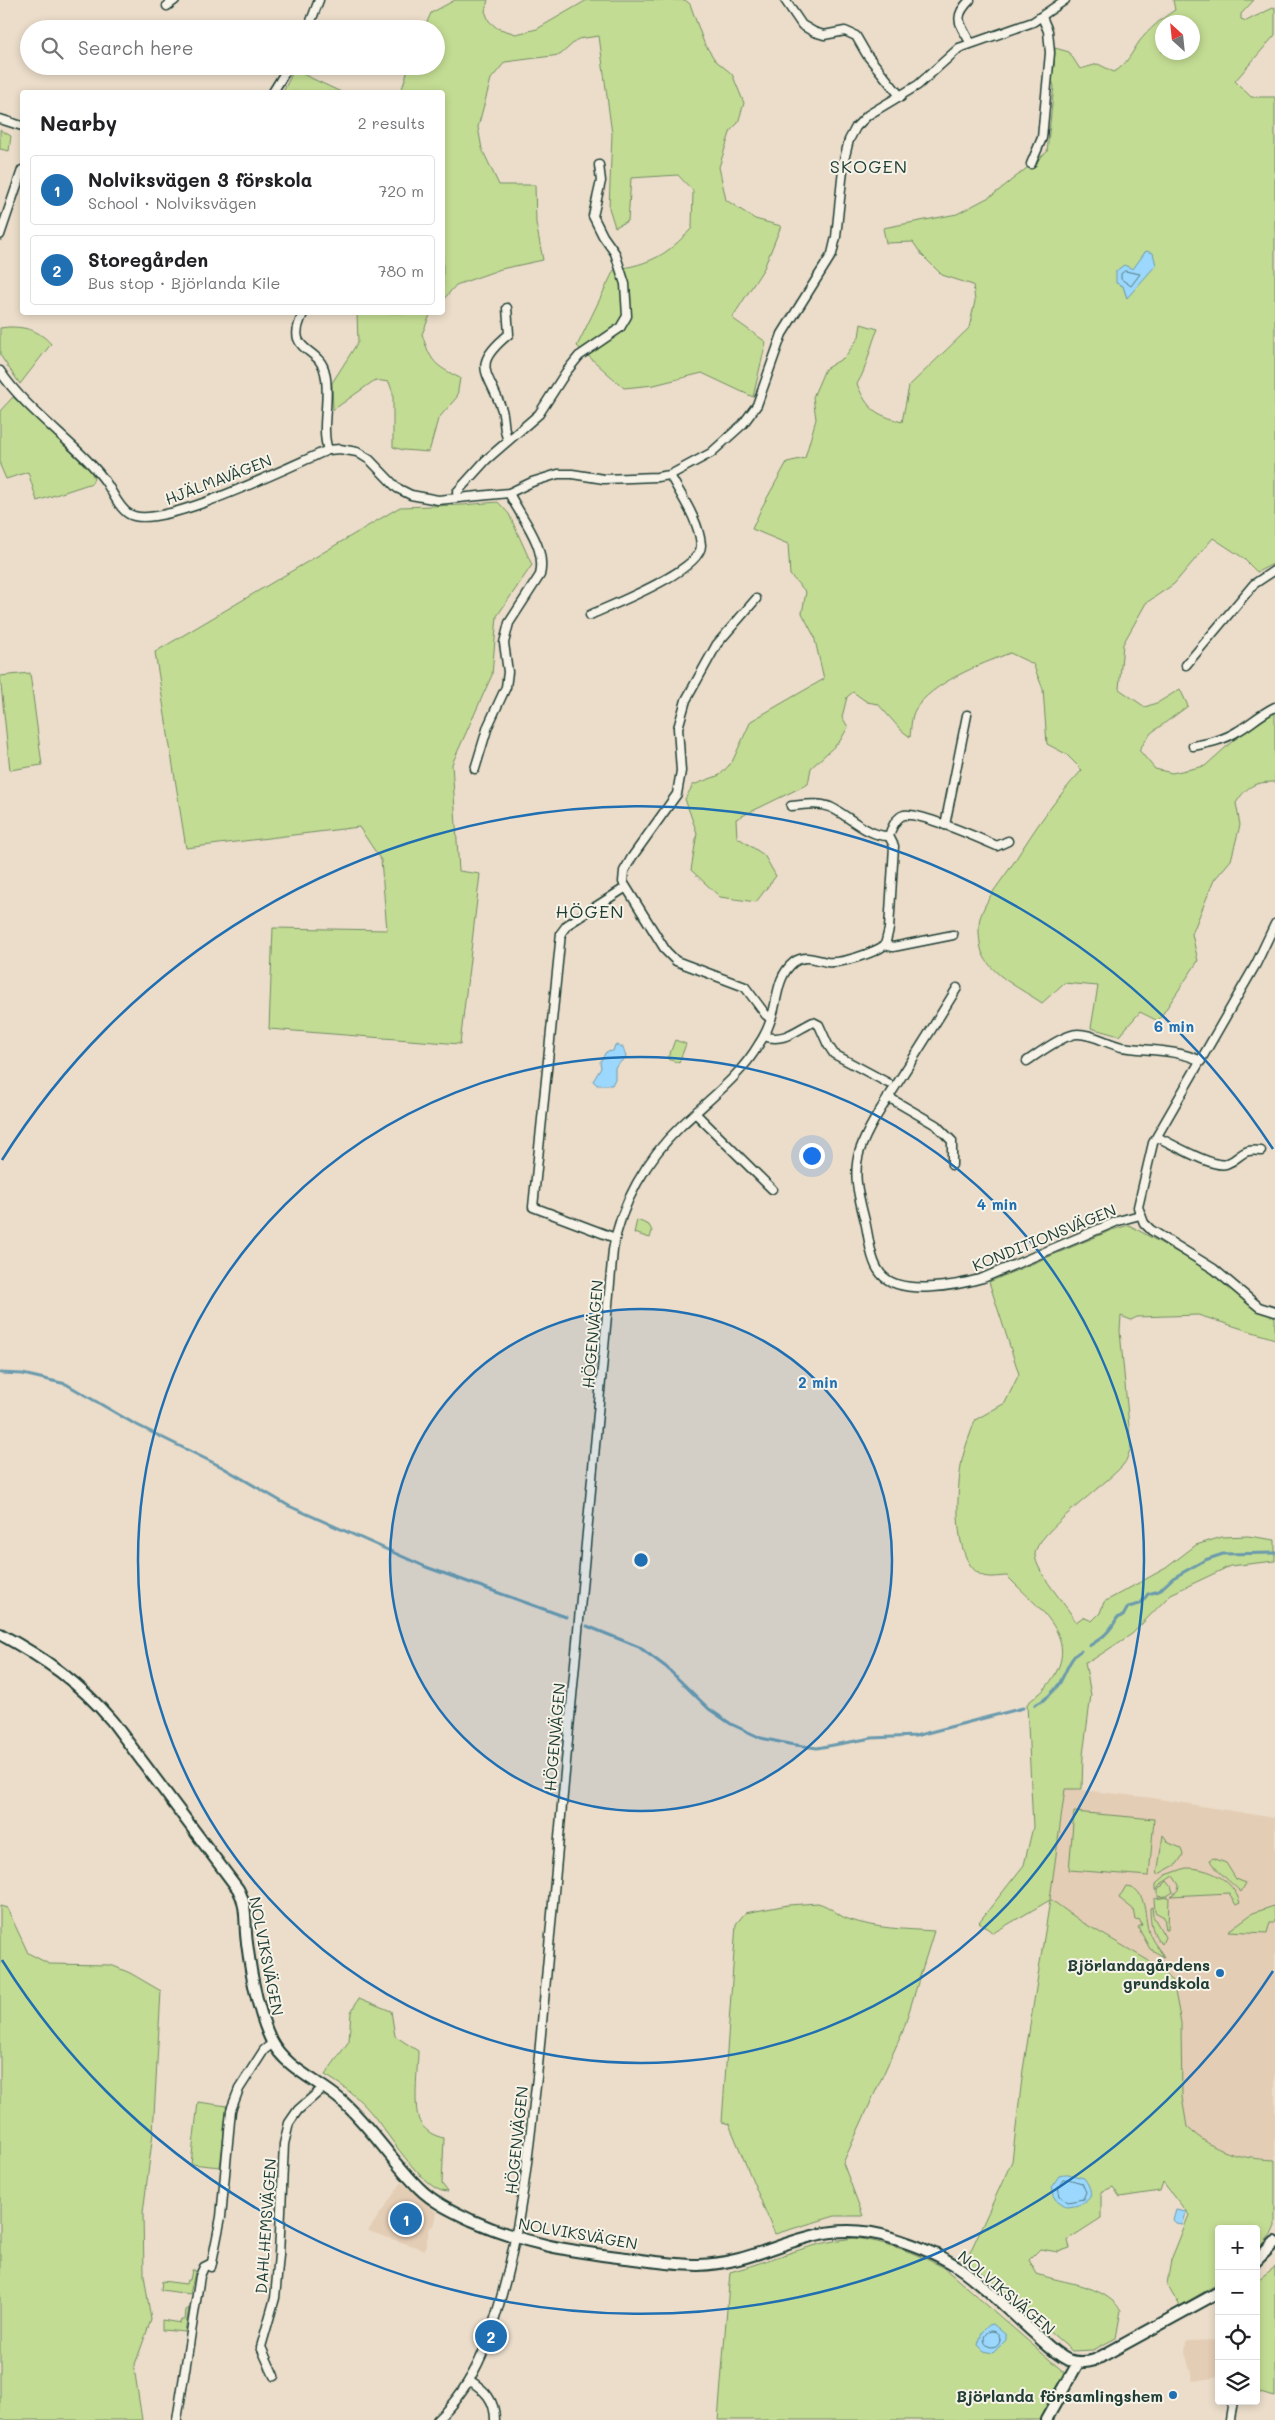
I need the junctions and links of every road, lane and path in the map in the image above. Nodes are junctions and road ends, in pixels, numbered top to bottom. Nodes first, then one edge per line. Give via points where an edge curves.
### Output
1 (175, 0) edge
2 (319, 0) edge
3 (785, 0) edge
4 (970, 0) edge
5 (1065, 0) edge
6 (167, 6) dead end
7 (1042, 17) junction
8 (311, 20) edge
9 (970, 42) junction
10 (283, 75) edge
11 (274, 90) edge
12 (901, 97) junction
13 (0, 119) edge
14 (20, 125) edge
15 (1031, 164) dead end
16 (599, 165) dead end
17 (20, 176) edge
18 (0, 236) edge
19 (507, 308) dead end
20 (302, 315) edge
21 (0, 371) edge
22 (508, 440) junction
23 (328, 450) junction
24 (670, 475) junction
25 (509, 493) junction
26 (458, 497) junction
27 (1275, 570) edge
28 (756, 599) dead end
29 (590, 615) dead end
30 (1186, 665) dead end
31 (1275, 707) edge
32 (967, 715) dead end
33 (1193, 746) dead end
34 (475, 769) dead end
35 (791, 806) dead end
36 (945, 825) junction
37 (889, 836) junction
38 (1008, 841) dead end
39 (625, 888) junction
40 (1275, 924) edge
41 (953, 935) dead end
42 (884, 945) junction
43 (957, 988) dead end
44 (772, 1019) junction
45 (764, 1036) junction
46 (1026, 1060) dead end
47 (1201, 1061) junction
48 (888, 1083) dead end
49 (888, 1098) junction
50 (695, 1113) junction
51 (1157, 1137) junction
52 (1261, 1151) dead end
53 (952, 1165) dead end
54 (772, 1189) dead end
55 (1140, 1215) junction
56 (615, 1238) junction
57 (1275, 1312) edge
58 (0, 1634) edge
59 (273, 2043) junction
60 (323, 2088) junction
61 (517, 2239) junction
62 (1273, 2242) edge
63 (1260, 2257) edge
64 (1215, 2294) edge
65 (1078, 2363) junction
66 (274, 2376) dead end
67 (469, 2380) junction
68 (1232, 2405) edge
69 (177, 2420) edge
70 (437, 2420) edge
71 (495, 2420) edge
72 (1046, 2420) edge
73 (1230, 2420) edge

1 - 6 street
2 - 8 street
3 - 12 street via 802,25 814,32 824,35 845,31 856,36 872,62
4 - 9 street via 960,11 958,19
5 - 7 street, HJÄLMAVÄGEN
7 - 9 street, HJÄLMAVÄGEN
7 - 15 street via 1048,31 1050,53 1042,138
9 - 12 street, HJÄLMAVÄGEN
10 - 11 street
12 - 24 street, HJÄLMAVÄGEN via 868,115 849,140 834,248 827,264 790,317 757,406 715,450
13 - 14 street
16 - 22 street via 601,181 593,216 615,253 625,284 627,316 620,328 579,356 539,414
17 - 18 street
19 - 22 street via 510,334 493,347 485,365 502,410
20 - 23 street via 296,328 297,336 325,373
21 - 23 street, HJÄLMAVÄGEN via 94,466 130,515 155,516 185,508
22 - 26 street via 462,484
23 - 26 street, HJÄLMAVÄGEN via 349,450 367,457 397,488 411,495 438,500
24 - 25 street, HJÄLMAVÄGEN via 618,479 558,474
24 - 29 street via 698,532 701,547 698,556 675,574
25 - 26 street, HJÄLMAVÄGEN
25 - 34 street via 537,543 543,565 509,623 504,643 508,672 506,687 488,726
27 - 30 street via 1254,584
28 - 39 street via 716,644 686,700 678,728 681,771 677,794 624,871
31 - 33 street via 1220,740
32 - 36 street
35 - 37 street via 815,804 829,807 878,836
36 - 37 street via 904,815 897,820
36 - 38 street via 997,846
37 - 42 street via 894,846 889,929
39 - 44 street via 676,961 745,987
39 - 56 street via 567,925 560,933 533,1207
40 - 47 street
41 - 42 street, HÖGENVÄGEN via 893,947
42 - 44 street, HÖGENVÄGEN via 842,960 797,960 786,969 780,981
43 - 49 street, KONDITIONSVÄGEN
44 - 45 street, HÖGENVÄGEN
45 - 48 street via 786,1037 813,1022 819,1025 834,1054
45 - 50 street, HÖGENVÄGEN via 732,1080
46 - 47 street via 1077,1034 1120,1046 1149,1048
47 - 51 street
49 - 53 street via 944,1131 952,1141
49 - 55 street, KONDITIONSVÄGEN via 860,1150 856,1182 875,1261 882,1275 891,1282 923,1287 983,1278 1118,1221
50 - 54 street
50 - 56 street, HÖGENVÄGEN via 663,1145 648,1166 627,1204
51 - 52 street via 1214,1164 1226,1164 1249,1149
51 - 55 street via 1138,1206
55 - 57 street via 1151,1230 1214,1269 1259,1307
56 - 61 street, HÖGENVÄGEN via 537,2077
58 - 59 street, NOLVIKSVÄGEN via 46,1662 90,1695 238,1889 244,1902 246,1942 257,1996
59 - 60 street, NOLVIKSVÄGEN via 294,2067
59 - 69 street via 264,2050 239,2089 231,2110 221,2217 211,2265 204,2267 200,2276
60 - 61 street, NOLVIKSVÄGEN via 374,2132 420,2189 434,2200 451,2211
60 - 66 street, DAHLHEMSVÄGEN via 298,2110 289,2123 284,2144 275,2298 261,2347
61 - 65 street, NOLVIKSVÄGEN via 582,2253 694,2265 742,2259 836,2230 864,2231 928,2251 960,2268 1058,2354
61 - 67 street, HÖGENVÄGEN via 491,2336
62 - 63 street
64 - 65 street via 1095,2360
65 - 72 street
67 - 70 street, HÖGENVÄGEN
67 - 71 street via 489,2395
68 - 73 street

